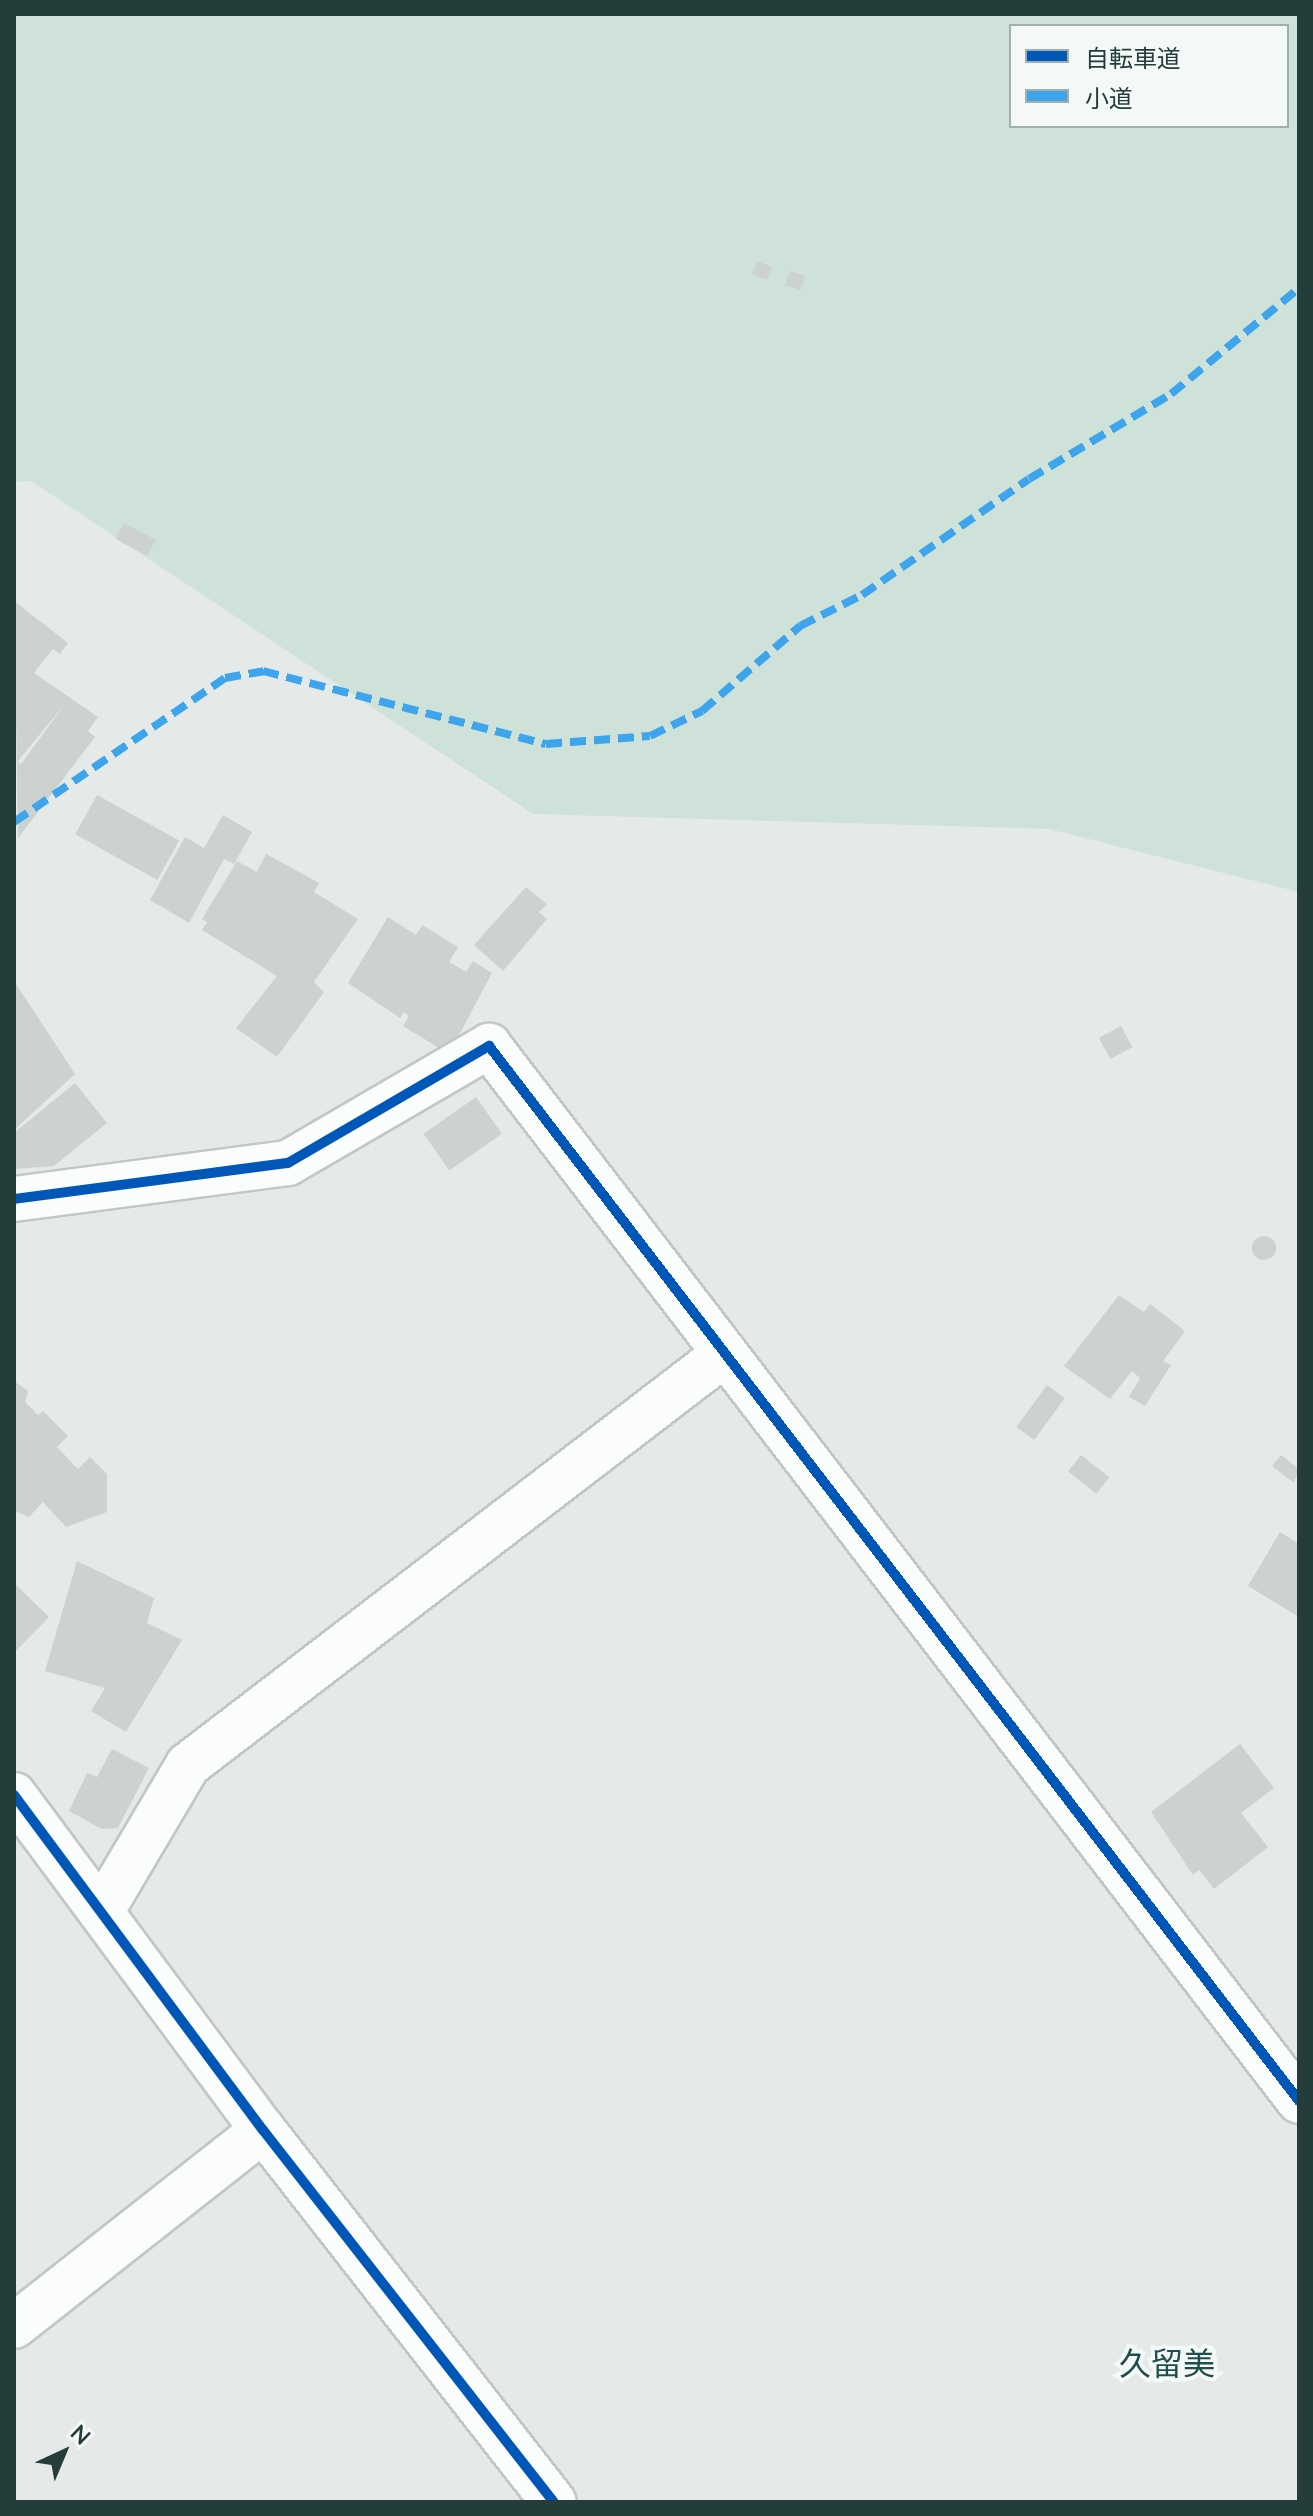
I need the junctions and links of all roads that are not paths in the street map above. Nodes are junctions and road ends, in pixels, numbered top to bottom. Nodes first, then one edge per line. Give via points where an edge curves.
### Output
1 (14, 1199) edge
2 (723, 1355) junction
3 (14, 1795) edge
4 (101, 1912) junction
5 (1299, 2101) edge
6 (263, 2130) junction
7 (14, 2326) edge
8 (554, 2502) edge

1 - 2 street via 288,1163 489,1046
2 - 4 street via 188,1765
2 - 5 street via 1094,1828
3 - 4 street
4 - 6 street
6 - 7 street
6 - 8 street

